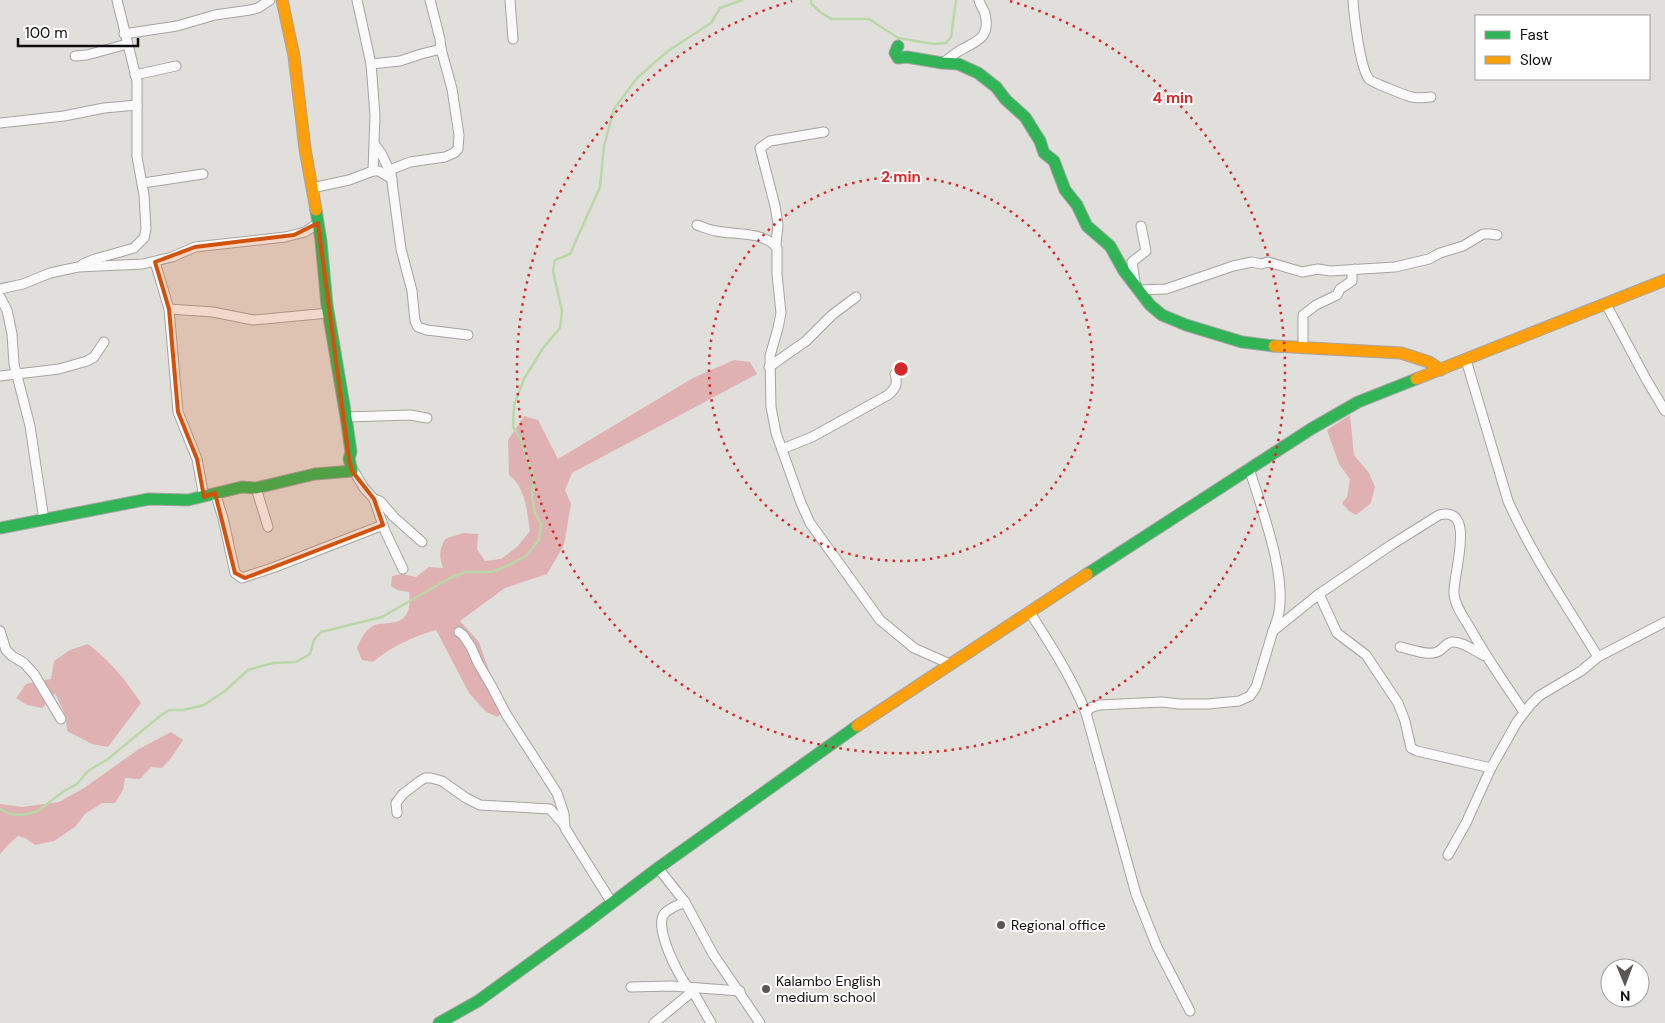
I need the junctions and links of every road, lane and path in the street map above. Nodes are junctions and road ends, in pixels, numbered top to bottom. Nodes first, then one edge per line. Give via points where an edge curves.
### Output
1 (117, 0) edge
2 (270, 0) edge
3 (282, 0) edge
4 (357, 0) edge
5 (430, 0) edge
6 (510, 0) edge
7 (979, 0) edge
8 (1353, 0) edge
9 (126, 39) junction
10 (513, 39) dead end
11 (898, 46) dead end
12 (441, 49) junction
13 (75, 56) dead end
14 (372, 64) junction
15 (942, 64) junction
16 (176, 66) dead end
17 (135, 75) junction
18 (1431, 97) dead end
19 (137, 105) junction
20 (0, 123) edge
21 (824, 132) dead end
22 (375, 145) junction
23 (373, 171) junction
24 (203, 174) dead end
25 (391, 175) junction
26 (143, 183) junction
27 (312, 188) junction
28 (318, 223) junction
29 (697, 225) dead end
30 (1141, 226) dead end
31 (1497, 235) dead end
32 (776, 246) junction
33 (156, 262) junction
34 (78, 266) junction
35 (1355, 269) junction
36 (1665, 280) edge
37 (0, 288) edge
38 (1138, 288) junction
39 (856, 297) dead end
40 (0, 298) edge
41 (1606, 304) junction
42 (169, 309) junction
43 (329, 313) junction
44 (468, 335) dead end
45 (104, 342) dead end
46 (1303, 348) junction
47 (1466, 360) junction
48 (770, 367) junction
49 (1441, 370) junction
50 (16, 373) junction
51 (895, 374) dead end
52 (0, 376) edge
53 (1665, 411) edge
54 (346, 417) junction
55 (427, 418) dead end
56 (782, 449) junction
57 (1249, 468) junction
58 (352, 471) junction
59 (256, 488) junction
60 (209, 495) junction
61 (374, 499) junction
62 (44, 520) junction
63 (383, 525) junction
64 (268, 527) dead end
65 (0, 528) edge
66 (422, 542) dead end
67 (403, 569) dead end
68 (1319, 594) junction
69 (1029, 611) junction
70 (1665, 622) edge
71 (0, 631) edge
72 (1273, 631) junction
73 (459, 632) dead end
74 (1400, 647) dead end
75 (1485, 656) junction
76 (1598, 658) junction
77 (950, 664) junction
78 (1524, 712) junction
79 (1086, 713) junction
80 (61, 720) dead end
81 (1491, 768) junction
82 (397, 814) dead end
83 (564, 825) junction
84 (1448, 855) dead end
85 (658, 868) junction
86 (685, 902) junction
87 (612, 903) junction
88 (631, 987) dead end
89 (691, 989) junction
90 (740, 991) junction
91 (1190, 1011) dead end
92 (446, 1022) edge
93 (654, 1023) edge
94 (711, 1023) edge
95 (760, 1023) edge

1 - 9 street
2 - 9 street via 258,8 215,15
3 - 27 street via 294,56
4 - 14 street
5 - 12 street
6 - 10 street
7 - 15 street via 985,13 985,33
8 - 18 street via 1363,64 1369,79 1411,97
9 - 13 street via 87,55
9 - 17 street
11 - 15 street via 894,53 898,58 907,56
12 - 14 street via 400,61
12 - 25 street via 455,103 458,148 445,157 410,162
14 - 22 street
15 - 38 street via 958,64 978,72 1025,117 1044,153 1058,168 1065,190 1082,218 1110,246 1120,266
16 - 17 street
17 - 19 street
19 - 20 street
19 - 26 street via 137,157
21 - 32 street via 770,141 760,148 778,224
22 - 23 street
22 - 25 street
23 - 25 street
23 - 27 street
24 - 26 street
25 - 44 street via 401,249 418,327
26 - 34 street via 146,229 140,244 128,251
27 - 28 street
28 - 33 street via 294,235 195,248
28 - 43 street
29 - 32 street via 714,231 764,238
30 - 38 street via 1146,251 1132,262
31 - 35 street via 1483,234 1464,246 1402,266
32 - 48 street via 781,313
33 - 34 street
33 - 42 street
34 - 37 street
35 - 38 street via 1302,272 1268,262 1252,262 1166,289
35 - 46 street via 1352,282 1303,315
36 - 41 street
38 - 46 street via 1157,312 1186,325 1242,342
39 - 48 street via 795,350
40 - 50 street via 7,310
41 - 47 street
41 - 53 street
42 - 43 street via 213,312 253,320
42 - 60 street via 178,412
43 - 54 street
45 - 50 street via 94,357 87,361 58,369
46 - 49 street via 1401,354 1429,362
47 - 49 street
47 - 76 street via 1511,508
48 - 56 street via 771,407
49 - 57 street via 1358,402
50 - 52 street
50 - 62 street via 30,426
51 - 56 street via 897,385 888,394 812,437
54 - 55 street via 410,415
54 - 58 street
56 - 77 street via 810,523 880,620 914,648
57 - 69 street
57 - 72 street via 1279,577 1279,613
58 - 59 street via 315,474
58 - 61 street
59 - 60 street via 242,487
59 - 64 street
60 - 62 street via 188,500 149,499
60 - 63 street via 223,518 235,572 242,578
61 - 63 street
61 - 66 street via 380,501
62 - 65 street
63 - 67 street
68 - 72 street
68 - 75 street via 1440,515 1452,515 1460,523 1461,533 1455,600
68 - 81 street via 1337,633 1366,655 1398,702 1411,748
69 - 77 street
69 - 79 street via 1059,658
70 - 76 street
71 - 80 street via 6,650 34,674
72 - 79 street via 1256,687 1250,696 1208,704 1100,705
73 - 83 street via 557,793
74 - 75 street via 1431,653 1453,642
75 - 78 street
76 - 78 street via 1539,696
77 - 85 street via 850,730
78 - 81 street
79 - 91 street via 1136,894 1157,947
81 - 84 street
82 - 83 street via 396,803 403,794 425,778 431,778 480,805 550,809
83 - 87 street
85 - 86 street
85 - 87 street
86 - 89 street via 663,914 661,923 678,973
86 - 90 street via 714,954
87 - 92 street
88 - 89 street
89 - 90 street
89 - 93 street
89 - 94 street
90 - 95 street

